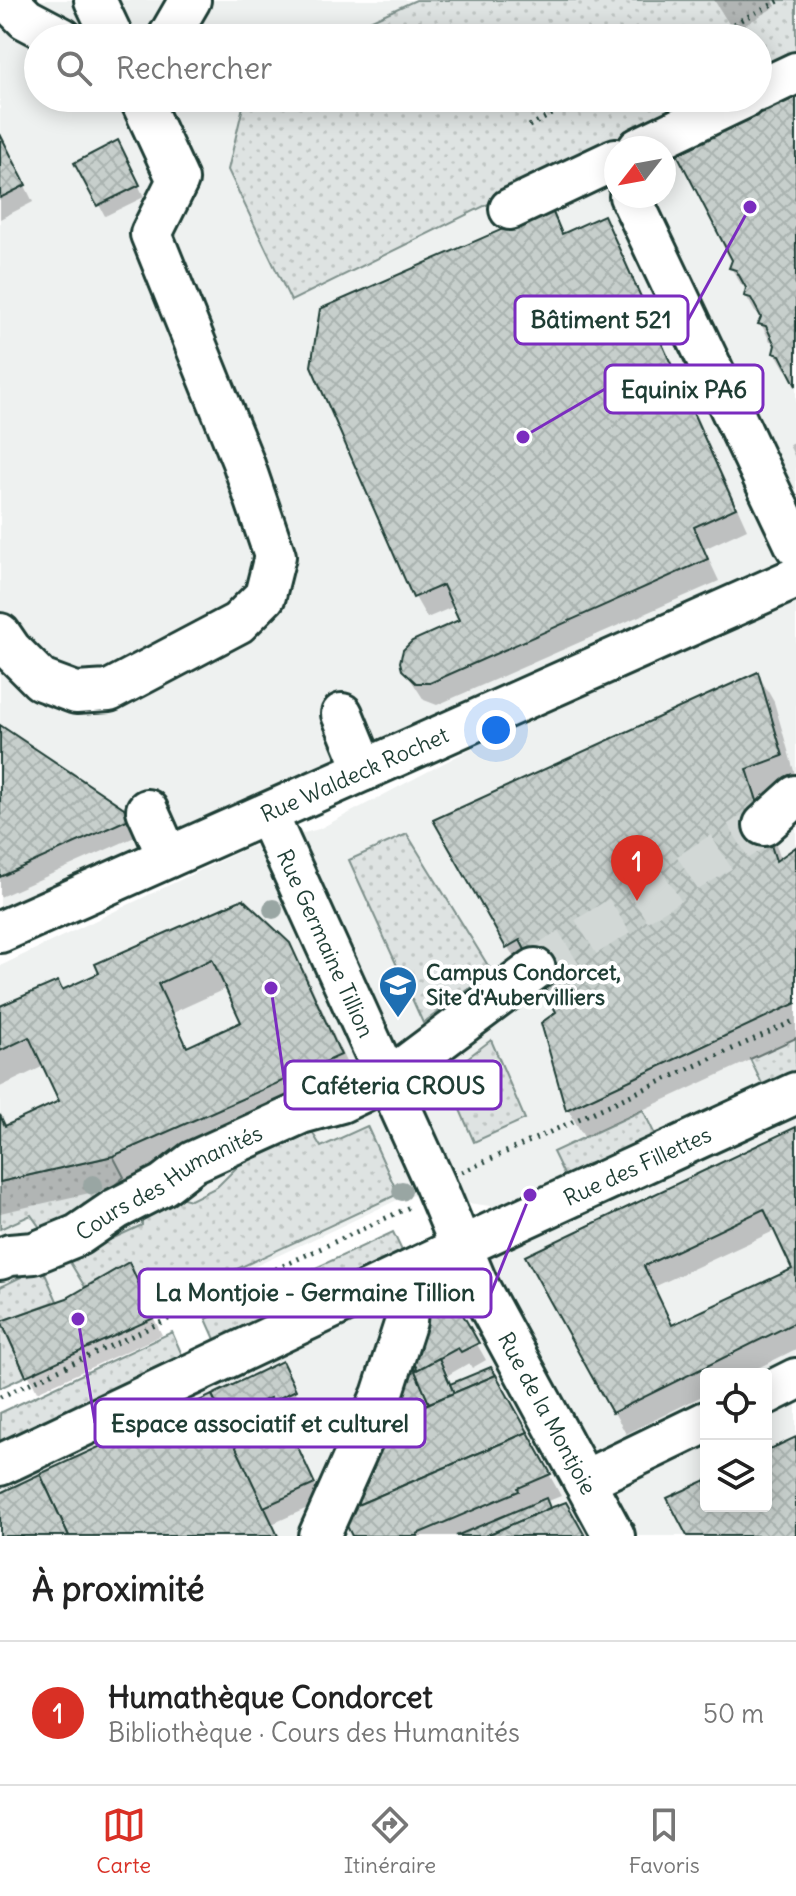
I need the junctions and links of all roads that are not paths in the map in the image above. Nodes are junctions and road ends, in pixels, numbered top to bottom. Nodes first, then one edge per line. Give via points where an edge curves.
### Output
1 (7, 0) edge
2 (95, 0) edge
3 (190, 0) edge
4 (35, 24) edge
5 (106, 24) edge
6 (176, 24) edge
7 (796, 73) edge
8 (772, 84) edge
9 (147, 112) edge
10 (716, 112) edge
11 (667, 136) edge
12 (604, 167) edge
13 (636, 208) edge
14 (510, 209) dead end
15 (796, 546) edge
16 (796, 578) edge
17 (0, 634) edge
18 (342, 714) dead end
19 (365, 770) junction
20 (796, 796) edge
21 (147, 810) dead end
22 (267, 814) junction
23 (764, 825) tunnel mouth
24 (168, 857) junction
25 (0, 932) edge
26 (535, 969) tunnel mouth
27 (387, 1080) junction
28 (796, 1093) edge
29 (461, 1247) junction
30 (0, 1259) edge
31 (411, 1271) junction
32 (796, 1379) edge
33 (772, 1391) edge
34 (700, 1425) edge
35 (0, 1465) edge
36 (584, 1481) junction
37 (319, 1536) edge
38 (614, 1536) edge

1 - 4 street
2 - 5 street
3 - 6 street
7 - 8 street
9 - 17 street via 178,180 151,234 275,556 265,596 238,623 109,691 76,693 41,680
10 - 11 street
12 - 14 street
13 - 15 street
16 - 19 street, Rue Waldeck Rochet
18 - 19 street
19 - 22 street, Rue Waldeck Rochet
20 - 23 street
21 - 24 street
22 - 24 street, Rue Waldeck Rochet
22 - 27 street, Rue Germaine Tillion
24 - 25 street, Rue Waldeck Rochet
26 - 27 street, Cours des Humanités
27 - 29 street, Rue Germaine Tillion
27 - 30 street, Cours des Humanités via 193,1162 78,1235 34,1253
28 - 29 street, Rue des Fillettes
29 - 31 street, Rue des Fillettes
29 - 36 street, Rue de la Montjoie
31 - 35 street, Rue des Fillettes
31 - 37 street via 406,1321 382,1395
32 - 33 street
34 - 36 street
36 - 38 street, Rue de la Montjoie

